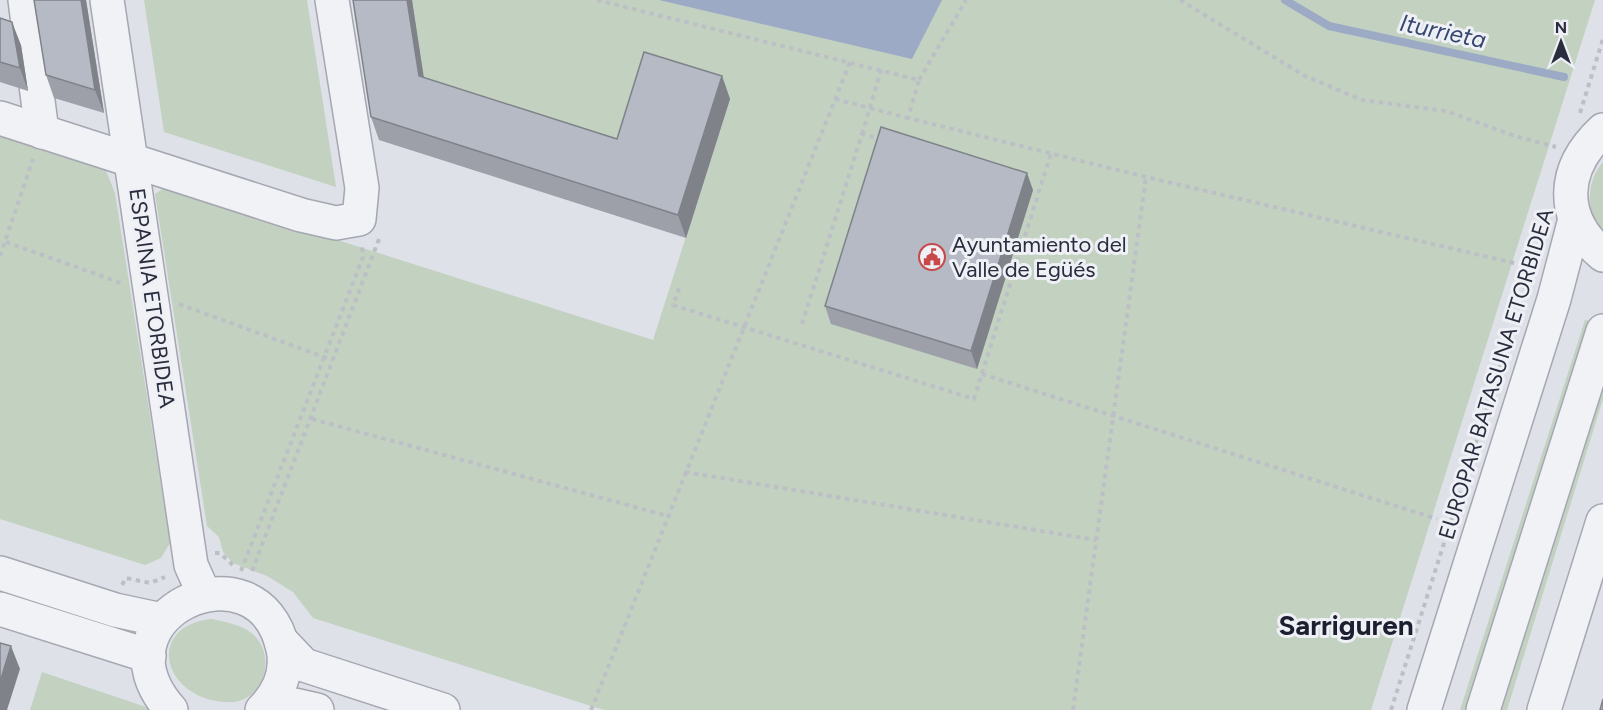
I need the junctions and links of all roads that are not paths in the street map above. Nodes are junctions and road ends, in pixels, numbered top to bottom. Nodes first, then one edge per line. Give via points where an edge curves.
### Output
1 (25, 0) edge
2 (107, 0) edge
3 (332, 0) edge
4 (0, 118) edge
5 (1596, 128) edge
6 (38, 143) junction
7 (132, 160) junction
8 (1575, 219) junction
9 (1603, 255) edge
10 (1603, 331) edge
11 (1603, 521) edge
12 (0, 573) edge
13 (204, 594) junction
14 (0, 609) edge
15 (162, 620) junction
16 (281, 641) junction
17 (149, 656) junction
18 (171, 710) edge
19 (264, 710) edge
20 (317, 710) edge
21 (443, 710) edge
22 (1424, 710) edge
23 (1483, 710) edge
24 (1544, 710) edge

1 - 6 street
2 - 7 street, ESPAINIA ETORBIDEA
3 - 7 street via 362,188 359,219 336,223 301,215
4 - 6 street
5 - 8 street via 1574,170 1570,195
6 - 7 street
7 - 13 street, ESPAINIA ETORBIDEA via 191,565
8 - 9 street
8 - 22 street, EUROPAR BATASUNA ETORBIDEA via 1554,299
10 - 23 street
11 - 24 street
12 - 15 street via 115,610
13 - 15 street via 188,599
13 - 16 street via 227,593 249,601 268,615
14 - 17 street
15 - 17 street
16 - 19 street via 284,673
16 - 21 street via 298,659 319,671
17 - 18 street via 151,677 159,697
19 - 20 street via 295,705

